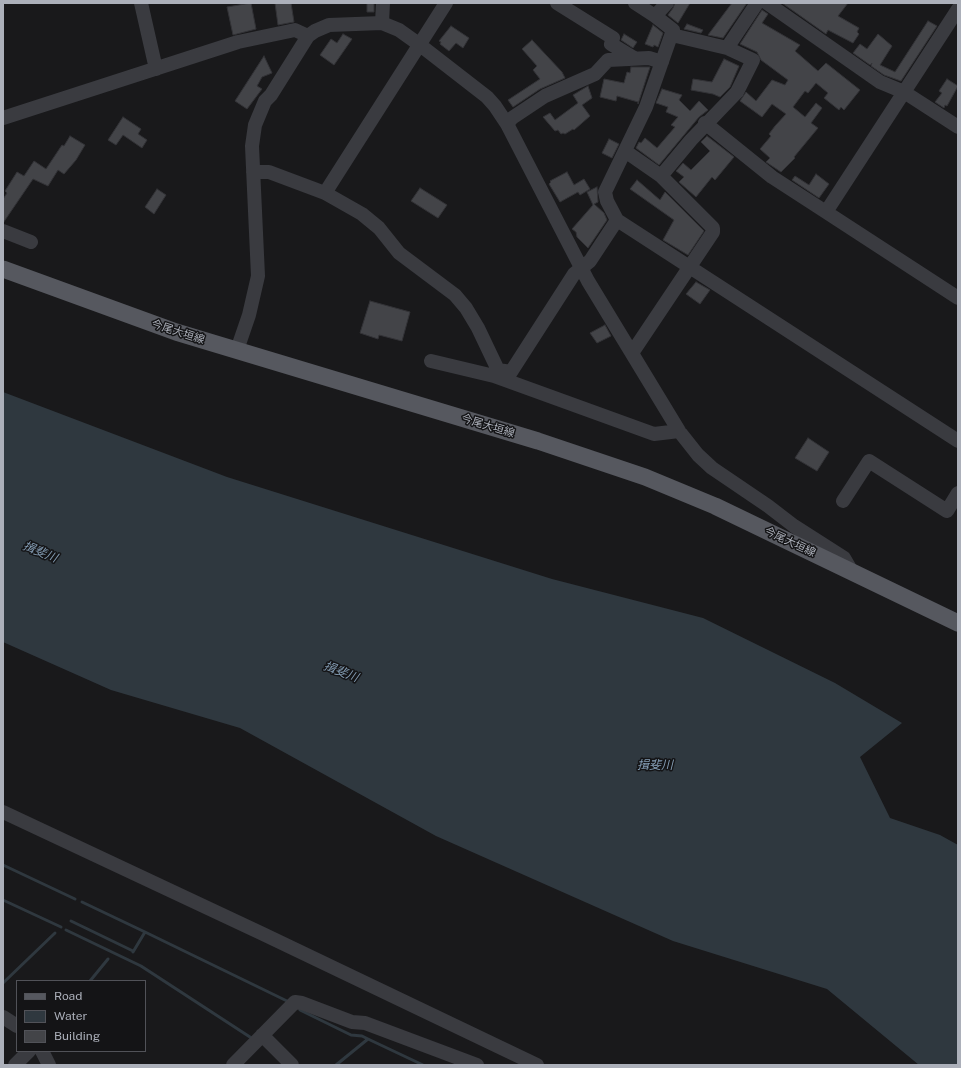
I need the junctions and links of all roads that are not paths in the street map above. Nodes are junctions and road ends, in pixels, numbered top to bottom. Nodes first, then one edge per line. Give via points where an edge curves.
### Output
1 (141, 3) edge
2 (383, 3) edge
3 (446, 3) edge
4 (557, 3) edge
5 (635, 3) edge
6 (667, 3) edge
7 (758, 3) edge
8 (767, 3) edge
9 (958, 9) edge
10 (655, 16) junction
11 (382, 23) junction
12 (672, 35) junction
13 (308, 36) junction
14 (420, 45) junction
15 (727, 48) junction
16 (634, 58) junction
17 (662, 62) junction
18 (156, 69) junction
19 (904, 92) junction
20 (3, 118) edge
21 (706, 123) junction
22 (507, 124) junction
23 (958, 127) edge
24 (625, 151) junction
25 (252, 172) junction
26 (661, 176) junction
27 (325, 193) junction
28 (826, 212) junction
29 (617, 220) junction
30 (3, 231) edge
31 (31, 242) dead end
32 (690, 266) junction
33 (3, 268) edge
34 (582, 270) junction
35 (958, 298) edge
36 (237, 350) junction
37 (632, 353) junction
38 (431, 361) dead end
39 (679, 431) junction
40 (958, 441) edge
41 (958, 493) edge
42 (843, 501) dead end
43 (851, 570) junction
44 (958, 623) edge
45 (3, 812) edge
46 (3, 1017) edge
47 (16, 1025) edge
48 (262, 1036) junction
49 (28, 1052) edge
50 (42, 1052) edge
51 (15, 1065) edge
52 (49, 1065) edge
53 (233, 1065) edge
54 (292, 1065) edge
55 (477, 1065) edge
56 (537, 1065) edge

1 - 18 street
2 - 11 street
3 - 14 street
4 - 16 street via 613,38 611,44
5 - 10 street
6 - 10 street
7 - 15 street
8 - 19 street via 880,82
9 - 19 street
10 - 12 street via 673,30
11 - 13 street via 329,25
11 - 14 street via 399,30
12 - 15 street
12 - 17 street
13 - 18 street via 295,30 238,42
13 - 25 street via 258,115 252,146
14 - 22 street via 487,97
14 - 27 street
15 - 21 street via 752,60 737,92
16 - 17 street via 649,58
16 - 22 street via 608,60 595,74 544,96
17 - 24 street via 646,107
18 - 20 street
19 - 23 street
19 - 28 street
21 - 26 street
21 - 28 street via 772,177
22 - 34 street
24 - 26 street
24 - 29 street via 605,192 606,201
25 - 27 street via 269,172
25 - 36 street via 258,276
26 - 32 street via 713,228
27 - 34 street via 362,214 399,253 455,295 478,328 498,370 511,372 574,274
28 - 35 street
29 - 32 street
29 - 34 street
30 - 31 street
32 - 37 street
32 - 40 street
33 - 36 main road, 今尾大垣線 via 140,320
34 - 37 street
36 - 43 main road, 今尾大垣線 via 530,439 645,477 715,506
37 - 39 street
38 - 39 street via 494,376 654,434
39 - 43 street via 712,468 844,558
41 - 42 street via 947,511 869,461
43 - 44 main road, 今尾大垣線
45 - 56 street
46 - 47 street
48 - 53 street
48 - 54 street
48 - 55 street via 295,1002 365,1024
49 - 51 street
50 - 52 street

